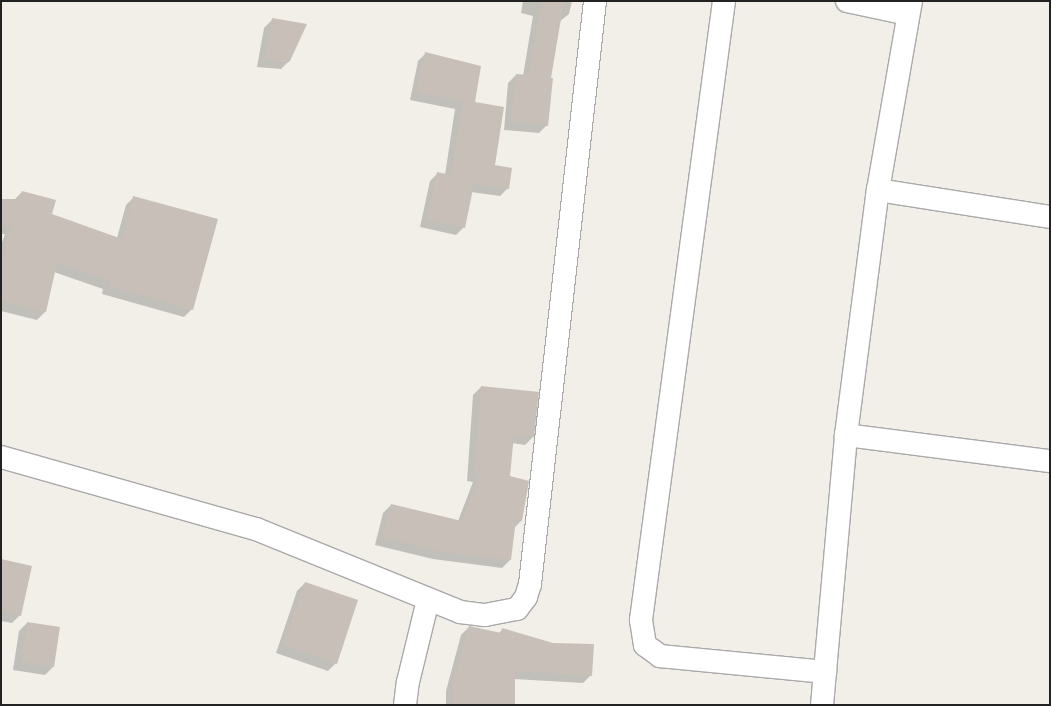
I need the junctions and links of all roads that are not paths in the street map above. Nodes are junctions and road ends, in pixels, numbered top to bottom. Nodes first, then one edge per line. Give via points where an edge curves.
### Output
1 (595, 1) edge
2 (724, 1) edge
3 (846, 1) edge
4 (910, 7) edge
5 (878, 190) junction
6 (1050, 217) edge
7 (846, 435) junction
8 (1, 457) edge
9 (1050, 461) edge
10 (428, 600) junction
11 (825, 672) junction
12 (405, 705) edge
13 (822, 705) edge

1 - 10 street via 530,584 526,597 517,609 502,614 460,612
2 - 11 street via 641,620 645,645 660,656 725,660
3 - 4 street
4 - 5 street
5 - 6 street
5 - 7 street
7 - 9 street
7 - 11 street
8 - 10 street via 256,529
10 - 12 street
11 - 13 street

